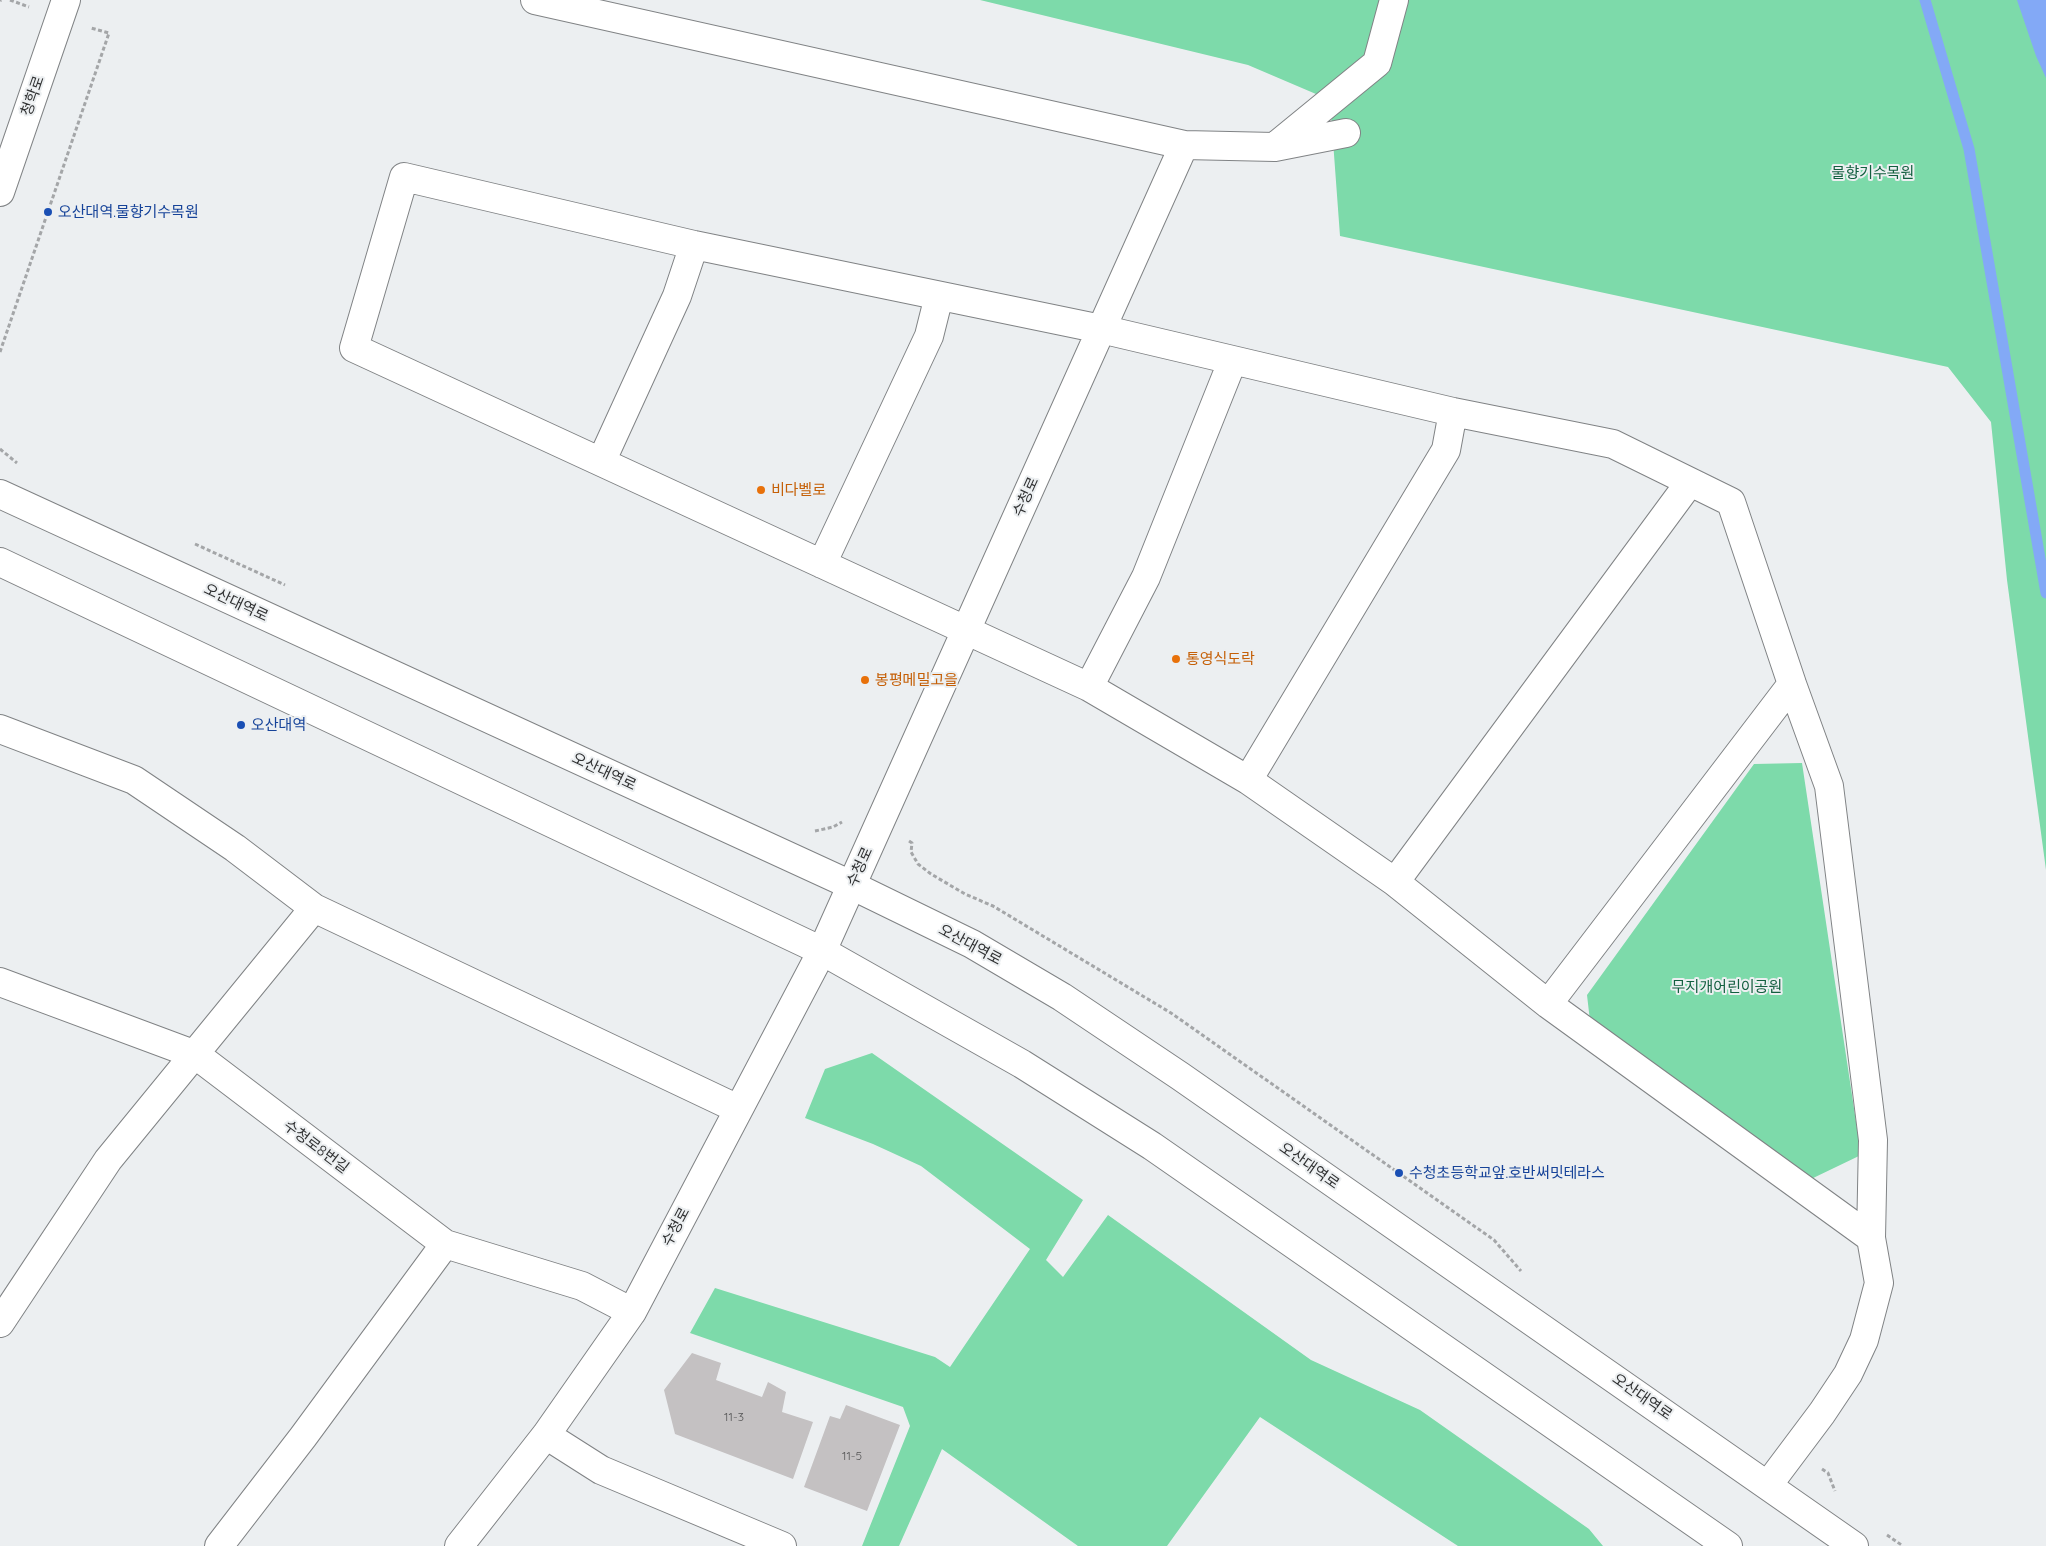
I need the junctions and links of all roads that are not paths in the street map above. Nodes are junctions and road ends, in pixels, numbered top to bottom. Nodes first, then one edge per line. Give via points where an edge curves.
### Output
1 (66, 0) edge
2 (535, 0) edge
3 (1394, 0) edge
4 (1346, 133) dead end
5 (1184, 145) junction
6 (1275, 147) junction
7 (0, 192) edge
8 (694, 245) junction
9 (939, 296) junction
10 (1101, 329) junction
11 (1232, 362) junction
12 (1453, 412) junction
13 (602, 460) junction
14 (1690, 482) junction
15 (0, 494) edge
16 (0, 562) edge
17 (822, 564) junction
18 (966, 631) junction
19 (1792, 684) junction
20 (1089, 687) junction
21 (0, 729) edge
22 (1248, 780) junction
23 (1396, 882) junction
24 (851, 885) junction
25 (314, 908) junction
26 (822, 951) junction
27 (0, 982) edge
28 (1548, 1004) junction
29 (196, 1055) junction
30 (738, 1109) junction
31 (1871, 1238) junction
32 (444, 1244) junction
33 (632, 1312) junction
34 (0, 1323) edge
35 (546, 1435) junction
36 (1768, 1485) junction
37 (219, 1546) edge
38 (459, 1546) edge
39 (782, 1546) edge
40 (1728, 1546) edge
41 (1854, 1546) edge

1 - 7 street, 청학로
2 - 5 street
3 - 6 street via 1377,63
4 - 6 street
5 - 6 street
5 - 10 street, 수청로
8 - 9 street
8 - 13 street via 677,296
8 - 13 street via 404,177 354,348
9 - 10 street
9 - 17 street via 929,336
10 - 11 street
10 - 18 street, 수청로
11 - 12 street
11 - 20 street via 1146,577
12 - 14 street via 1614,444
12 - 22 street via 1446,450
13 - 17 street
14 - 19 street via 1731,502
14 - 23 street
15 - 24 street, 오산대역로
16 - 26 street
17 - 18 street
18 - 20 street
18 - 24 street, 수청로
19 - 28 street
19 - 31 street via 1829,786 1873,1140
20 - 22 street
21 - 25 street via 134,780 235,848
22 - 23 street
23 - 28 street
24 - 26 street, 수청로
24 - 36 street, 오산대역로 via 972,944 1062,998 1180,1076
25 - 29 street
25 - 30 street
26 - 30 street, 수청로
26 - 40 street via 1022,1064 1152,1146
27 - 29 street, 수청로8번길
28 - 31 street
29 - 32 street, 수청로8번길
29 - 34 street via 108,1160
30 - 33 street, 수청로
31 - 36 street via 1879,1283 1864,1340 1838,1390
32 - 33 street, 수청로8번길 via 582,1286
32 - 37 street
33 - 35 street, 수청로
35 - 38 street, 수청로
35 - 39 street via 600,1470
36 - 41 street, 오산대역로

